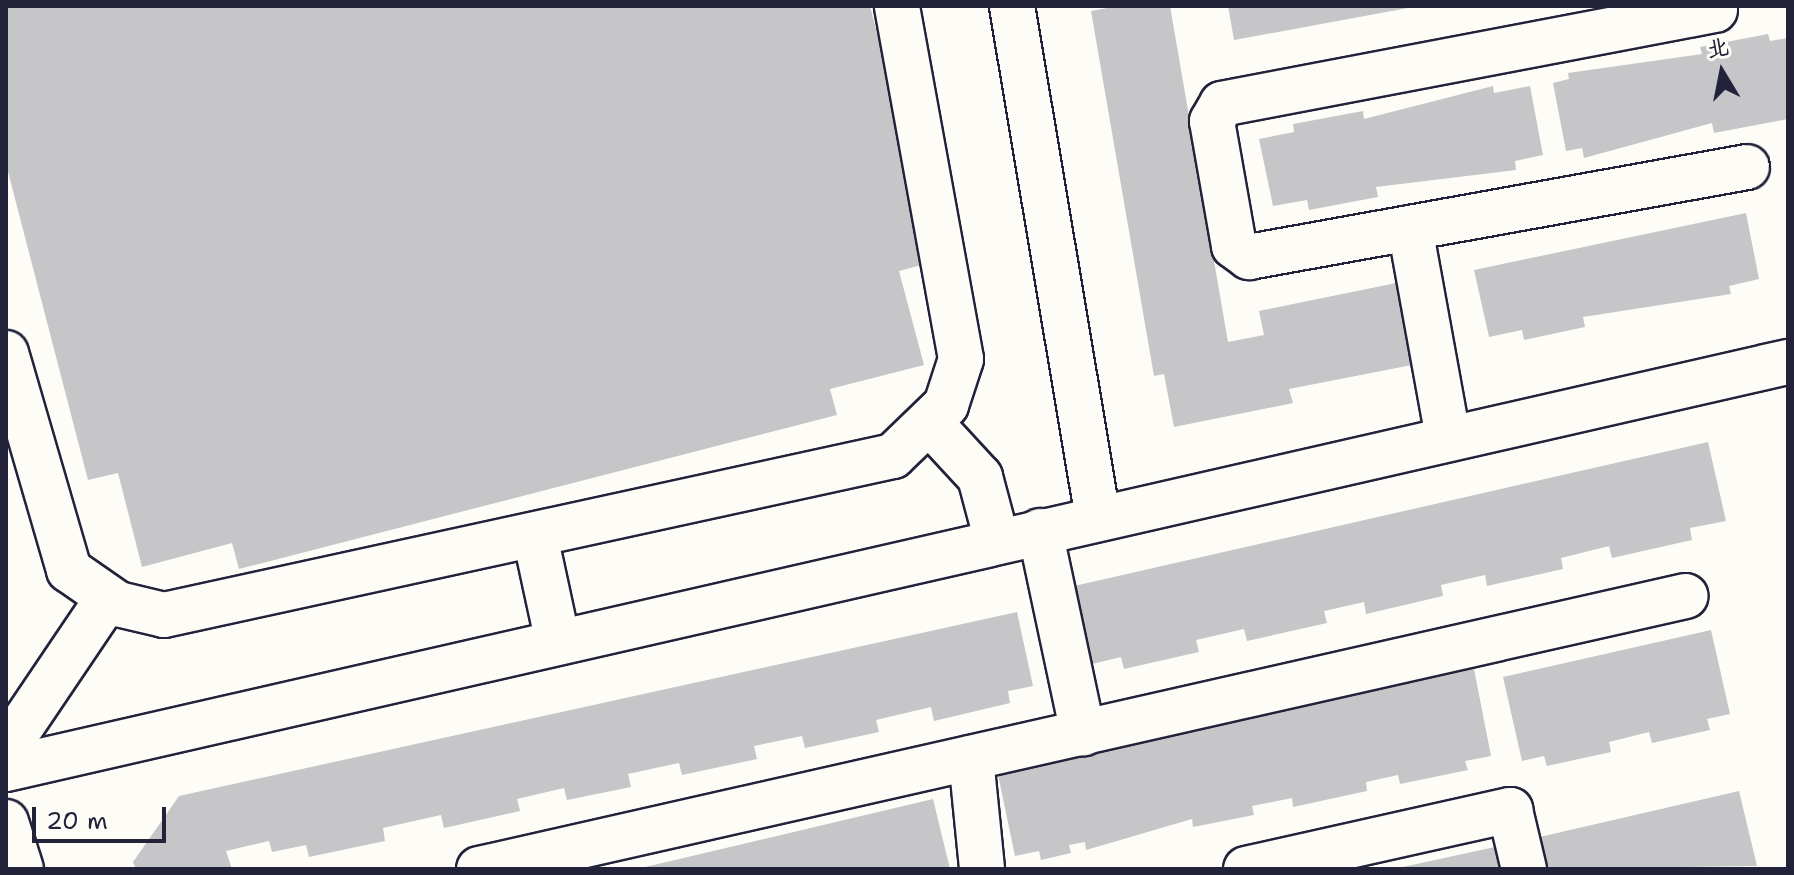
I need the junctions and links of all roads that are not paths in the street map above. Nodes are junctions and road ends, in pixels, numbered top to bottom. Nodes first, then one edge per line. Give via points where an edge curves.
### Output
1 (897, 6) edge
2 (1012, 6) edge
3 (1715, 10) dead end
4 (1747, 167) dead end
5 (1410, 228) junction
6 (6, 353) edge
7 (1788, 362) edge
8 (932, 425) junction
9 (1448, 437) junction
10 (1098, 518) junction
11 (1040, 531) junction
12 (535, 536) junction
13 (997, 541) junction
14 (1685, 596) dead end
15 (107, 599) junction
16 (558, 642) junction
17 (1083, 733) junction
18 (6, 749) edge
19 (971, 758) junction
20 (6, 769) edge
21 (6, 822) edge
22 (21, 869) edge
23 (479, 869) edge
24 (982, 869) edge
25 (1246, 869) edge
26 (1524, 869) edge

1 - 8 street via 961,359
2 - 10 street
3 - 5 street via 1222,104 1212,121 1234,246 1249,257
4 - 5 street
5 - 9 street
6 - 15 street via 69,570
7 - 9 street
8 - 12 street via 893,456
8 - 13 street via 980,477
9 - 10 street
10 - 11 street
11 - 13 street
11 - 17 street
12 - 15 street via 187,614 140,611
12 - 16 street
13 - 16 street
14 - 17 street
15 - 18 street
16 - 20 street
17 - 19 street
19 - 23 street
19 - 24 street
21 - 22 street
25 - 26 street via 1510,810

